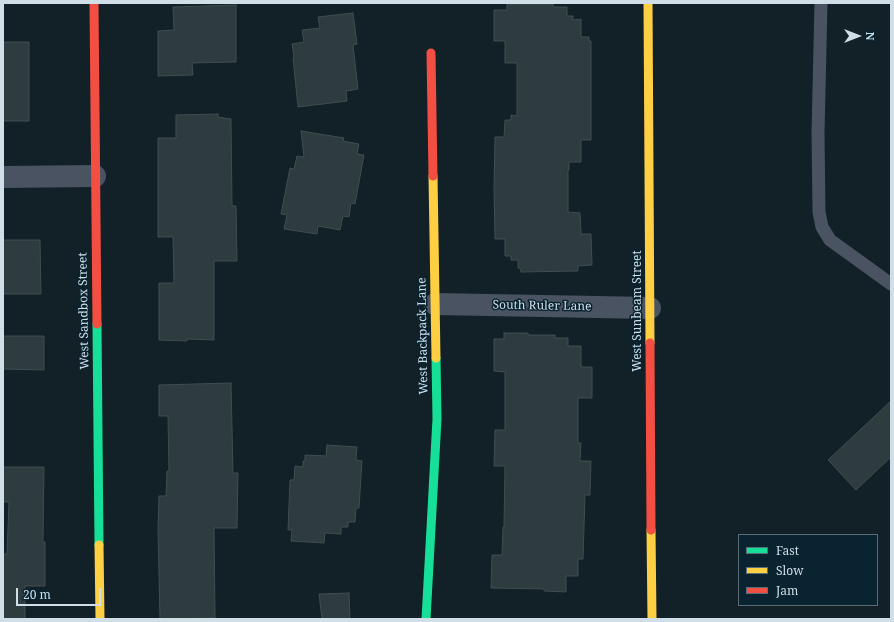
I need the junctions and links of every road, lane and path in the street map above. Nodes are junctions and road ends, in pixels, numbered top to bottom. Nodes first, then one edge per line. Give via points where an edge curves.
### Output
1 (94, 3) edge
2 (648, 3) edge
3 (821, 3) edge
4 (431, 53) dead end
5 (95, 176) junction
6 (3, 177) edge
7 (891, 284) edge
8 (435, 304) junction
9 (650, 308) junction
10 (100, 619) edge
11 (426, 619) edge
12 (652, 619) edge

1 - 5 street, West Sandbox Street
2 - 9 street, West Sunbeam Street
3 - 7 lane via 818,133 819,212 822,227 830,240
4 - 8 street, West Backpack Lane
5 - 6 street
5 - 10 street, West Sandbox Street
8 - 9 street, South Ruler Lane
8 - 11 street, West Backpack Lane via 436,419
9 - 12 street, West Sunbeam Street

